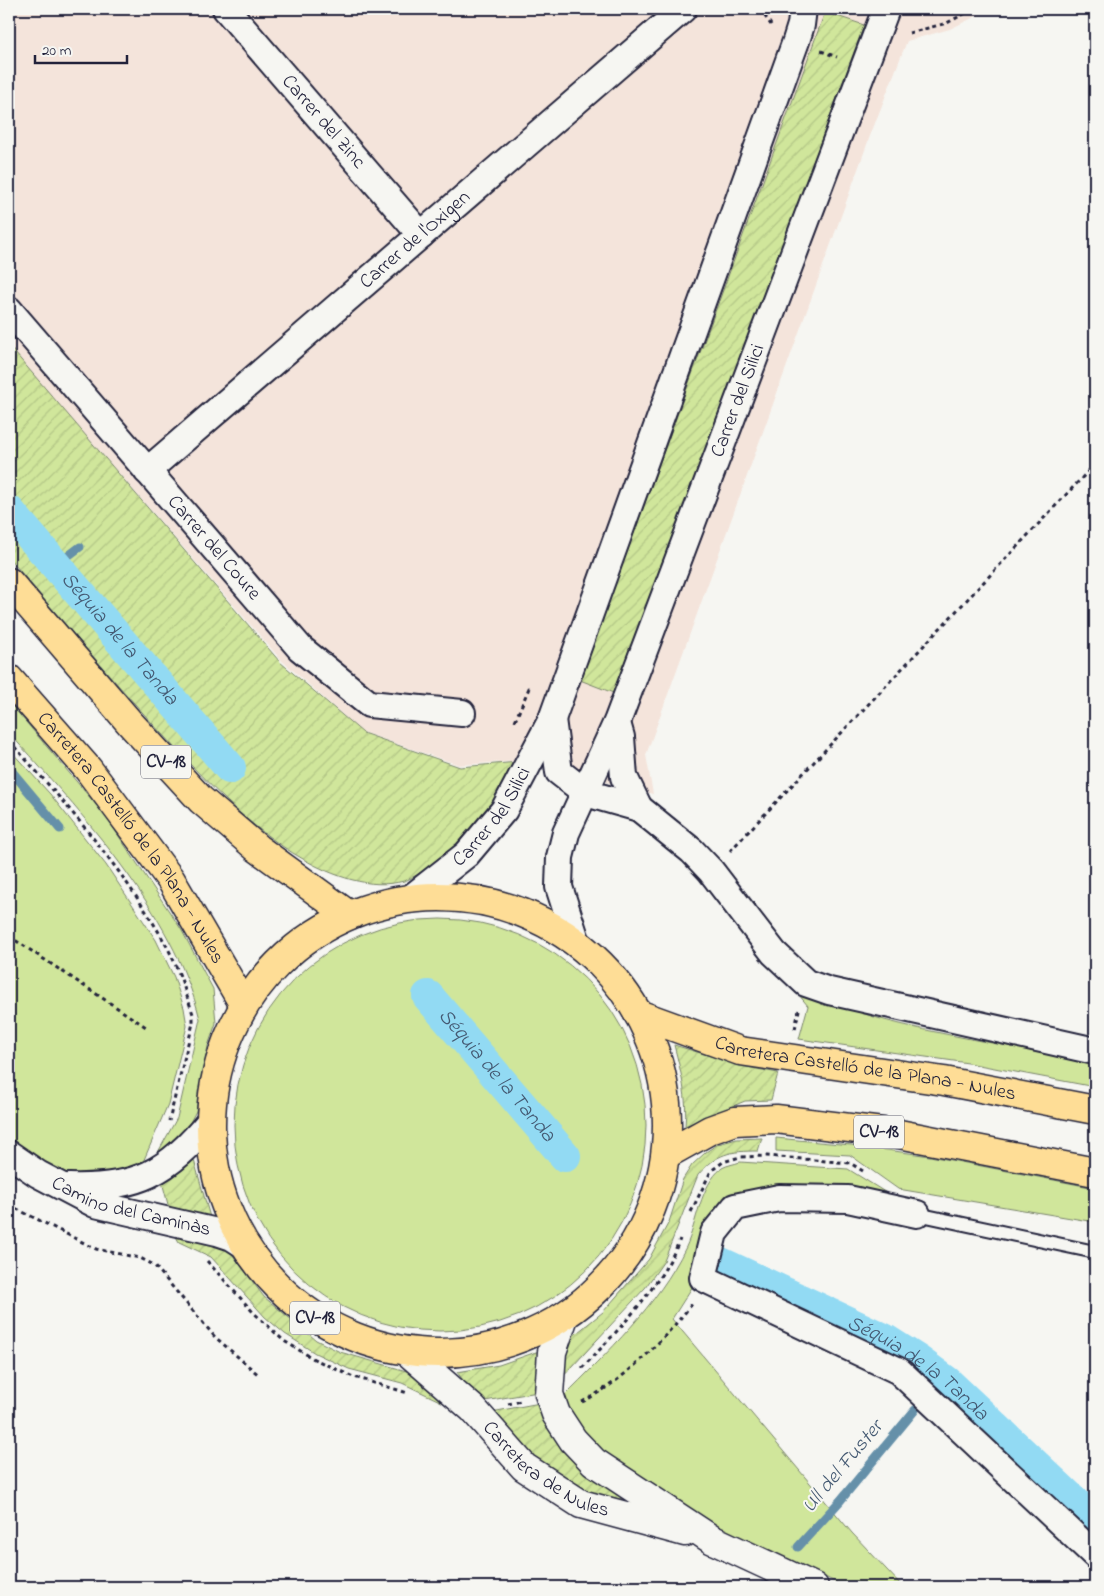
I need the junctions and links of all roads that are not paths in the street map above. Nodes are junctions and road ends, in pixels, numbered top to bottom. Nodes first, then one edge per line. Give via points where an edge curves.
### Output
1 (226, 9) edge
2 (683, 9) edge
3 (802, 9) edge
4 (886, 9) edge
5 (421, 235) junction
6 (9, 310) edge
7 (147, 471) junction
8 (9, 582) edge
9 (9, 679) edge
10 (462, 713) dead end
11 (552, 718) junction
12 (617, 722) junction
13 (586, 793) junction
14 (639, 808) junction
15 (411, 898) junction
16 (349, 915) junction
17 (577, 943) junction
18 (244, 1005) junction
19 (638, 1014) junction
20 (1095, 1051) edge
21 (1095, 1110) edge
22 (211, 1120) junction
23 (9, 1154) edge
24 (667, 1154) junction
25 (1095, 1172) edge
26 (64, 1186) junction
27 (917, 1214) joint
28 (246, 1246) junction
29 (1095, 1252) edge
30 (564, 1317) junction
31 (409, 1353) junction
32 (711, 1539) junction
33 (1095, 1555) edge
34 (814, 1587) edge

1 - 5 street, Carrer del Zinc
2 - 5 street, Carrer de l'Oxigen
3 - 11 street, Carrer del Silici via 796,41
4 - 12 street, Carrer del Silici
5 - 7 street, Carrer de l'Oxigen
6 - 7 street, Carrer del Coure
7 - 10 street, Carrer del Coure via 300,648 369,704
8 - 16 main road, CV-18 via 201,800 257,848
9 - 18 main road, Carretera Castelló de la Plana - Nules via 88,770 171,880
11 - 13 street, Carrer del Silici via 559,772
11 - 15 street, Carrer del Silici via 504,810 467,854
12 - 13 street, Carrer del Silici
12 - 14 street via 624,777
13 - 14 street
13 - 17 street, Carrer del Silici via 566,833 560,857 559,887
14 - 20 street via 692,851 774,953 806,982 829,991
15 - 16 main road, CV-18
15 - 17 main road, CV-18 via 468,899 499,905 540,919
16 - 18 main road, CV-18 via 291,951
17 - 19 main road, CV-18 via 620,984
18 - 22 main road, CV-18 via 220,1062
19 - 21 main road, Carretera Castelló de la Plana - Nules via 740,1051 944,1081
19 - 24 main road, CV-18 via 662,1078 668,1119
22 - 26 street, Camino del Caminàs via 191,1144 153,1173 126,1184 96,1188
22 - 28 main road, CV-18 via 213,1155 220,1188 228,1213
23 - 26 street via 38,1174
24 - 25 main road, CV-18 via 710,1130 736,1121 776,1119 899,1134
24 - 30 main road, CV-18 via 661,1187 639,1237 615,1271
26 - 28 street, Camino del Caminàs via 95,1204 217,1232
27 - 29 lane
27 - 33 street via 848,1199 778,1198 735,1207 714,1233 703,1278 899,1371
28 - 31 main road, CV-18 via 288,1296 316,1318 365,1340
30 - 31 main road, CV-18 via 522,1337 488,1347
30 - 32 main road, Carretera de Nules via 552,1352 553,1404 573,1440 594,1462
31 - 32 main road, Carretera de Nules via 474,1409 524,1467 581,1504
32 - 34 main road, Carretera de Nules

